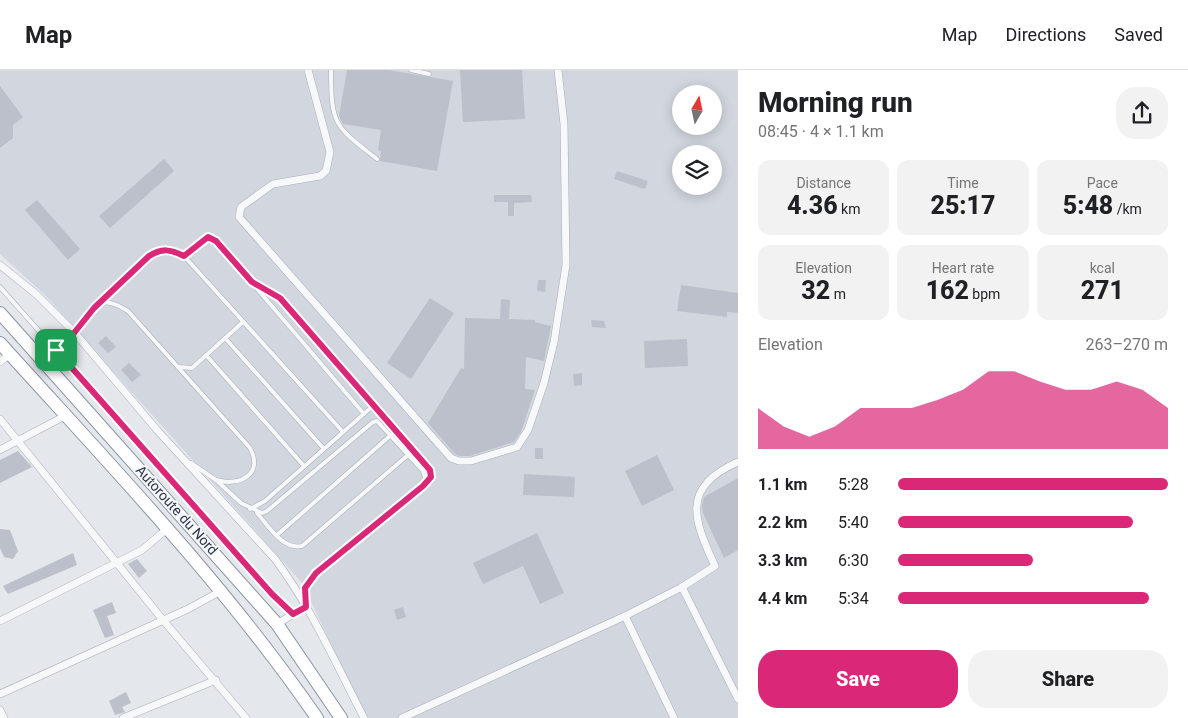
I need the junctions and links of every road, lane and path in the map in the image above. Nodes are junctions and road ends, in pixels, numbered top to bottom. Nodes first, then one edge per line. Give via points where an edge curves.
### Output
1 (308, 70) edge
2 (331, 70) edge
3 (411, 70) edge
4 (558, 70) edge
5 (429, 74) dead end
6 (377, 159) dead end
7 (184, 256) junction
8 (0, 265) edge
9 (252, 282) junction
10 (0, 287) edge
11 (100, 304) junction
12 (0, 313) edge
13 (243, 322) junction
14 (74, 333) junction
15 (225, 338) junction
16 (0, 343) edge
17 (56, 350) junction
18 (206, 355) junction
19 (5, 358) edge
20 (177, 367) junction
21 (375, 404) junction
22 (364, 414) junction
23 (65, 416) junction
24 (0, 419) edge
25 (343, 432) junction
26 (391, 435) junction
27 (20, 441) junction
28 (324, 449) junction
29 (0, 450) edge
30 (180, 455) junction
31 (408, 455) junction
32 (738, 462) edge
33 (304, 466) junction
34 (216, 480) junction
35 (423, 486) junction
36 (250, 509) junction
37 (257, 512) junction
38 (167, 529) junction
39 (277, 535) junction
40 (117, 563) junction
41 (682, 587) junction
42 (222, 590) junction
43 (306, 607) junction
44 (293, 614) junction
45 (625, 616) junction
46 (163, 620) junction
47 (0, 621) edge
48 (277, 624) junction
49 (216, 680) junction
50 (0, 694) edge
51 (738, 699) edge
52 (0, 710) edge
53 (4, 718) edge
54 (123, 718) edge
55 (246, 718) edge
56 (317, 718) edge
57 (341, 718) edge
58 (364, 718) edge
59 (402, 718) edge
60 (674, 718) edge

1 - 4 street via 330,152 326,171 320,176 273,184 240,207 239,217 451,458 462,462 517,447 528,430 544,383 566,264 564,124
2 - 6 lane via 335,121 342,132
3 - 5 lane
7 - 9 lane via 208,237 213,238
7 - 11 lane via 158,250
7 - 13 lane
8 - 14 street via 36,294
9 - 21 lane via 280,298
9 - 22 lane
10 - 17 lane
11 - 14 lane
11 - 20 lane via 117,304 128,311
12 - 48 highway, Autoroute du Nord
13 - 15 lane
13 - 25 lane
14 - 17 lane
14 - 30 street
15 - 18 lane
15 - 28 lane
16 - 19 highway, Autoroute du Nord
17 - 44 lane
18 - 20 lane via 192,368
18 - 33 lane
19 - 23 highway, Autoroute du Nord
20 - 34 lane via 254,456 250,474 242,481 233,484
21 - 22 lane
21 - 35 lane via 427,464 431,477
22 - 25 lane
23 - 27 street
23 - 38 highway, Autoroute du Nord
24 - 27 street
25 - 28 lane
26 - 31 lane
26 - 37 lane via 381,423 373,422 267,511
26 - 39 lane
27 - 29 street
27 - 40 street
28 - 33 lane
30 - 34 lane
30 - 43 street via 275,559
31 - 35 lane via 423,471
31 - 39 lane via 308,543 290,547
32 - 41 street via 715,475 699,497 697,524 714,566
33 - 36 lane via 265,501
34 - 36 lane
35 - 43 lane via 316,573 305,588
36 - 37 lane
37 - 39 lane
38 - 40 street via 142,550
38 - 42 highway, Autoroute du Nord
40 - 46 street
40 - 47 street
41 - 45 street
41 - 51 street
42 - 46 street
42 - 56 highway, Autoroute du Nord via 275,657
43 - 44 street
43 - 58 street
44 - 48 street
45 - 59 street
45 - 60 street
46 - 49 street
46 - 50 street
48 - 57 highway, Autoroute du Nord
49 - 54 street
49 - 55 street
52 - 53 street

